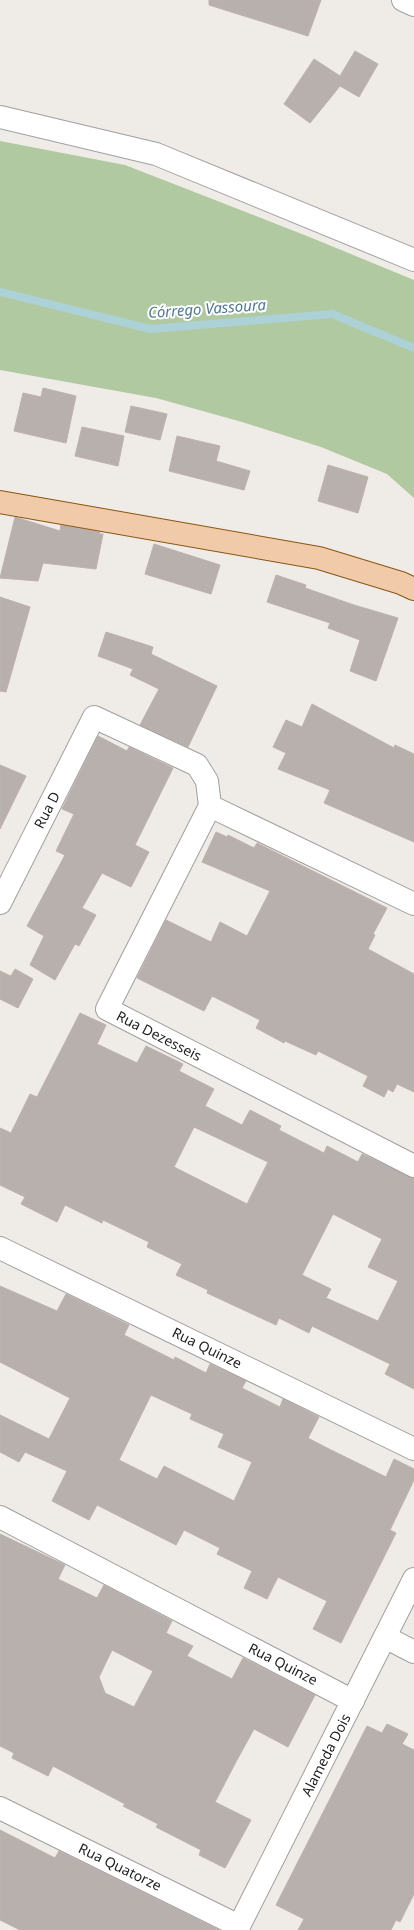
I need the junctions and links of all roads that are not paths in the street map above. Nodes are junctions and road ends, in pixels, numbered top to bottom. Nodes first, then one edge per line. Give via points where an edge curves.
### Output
1 (403, 0) edge
2 (414, 5) edge
3 (0, 117) edge
4 (414, 260) edge
5 (0, 502) edge
6 (414, 589) edge
7 (210, 806) junction
8 (0, 904) edge
9 (414, 904) edge
10 (414, 1166) edge
11 (0, 1248) edge
12 (414, 1448) edge
13 (0, 1517) edge
14 (414, 1579) edge
15 (384, 1637) junction
16 (414, 1652) edge
17 (353, 1700) junction
18 (0, 1808) edge
19 (238, 1928) edge

1 - 2 street
3 - 4 street via 156,154
5 - 6 main road via 319,558
7 - 8 street, Rua D via 207,781 197,765 94,716
7 - 9 street
7 - 10 street, Rua Dezesseis via 107,1010
11 - 12 street, Rua Quinze
13 - 17 street, Rua Quinze
14 - 15 street, Alameda Dois
15 - 16 street
15 - 17 street, Alameda Dois
17 - 19 street, Alameda Dois
18 - 19 street, Rua Quatorze

